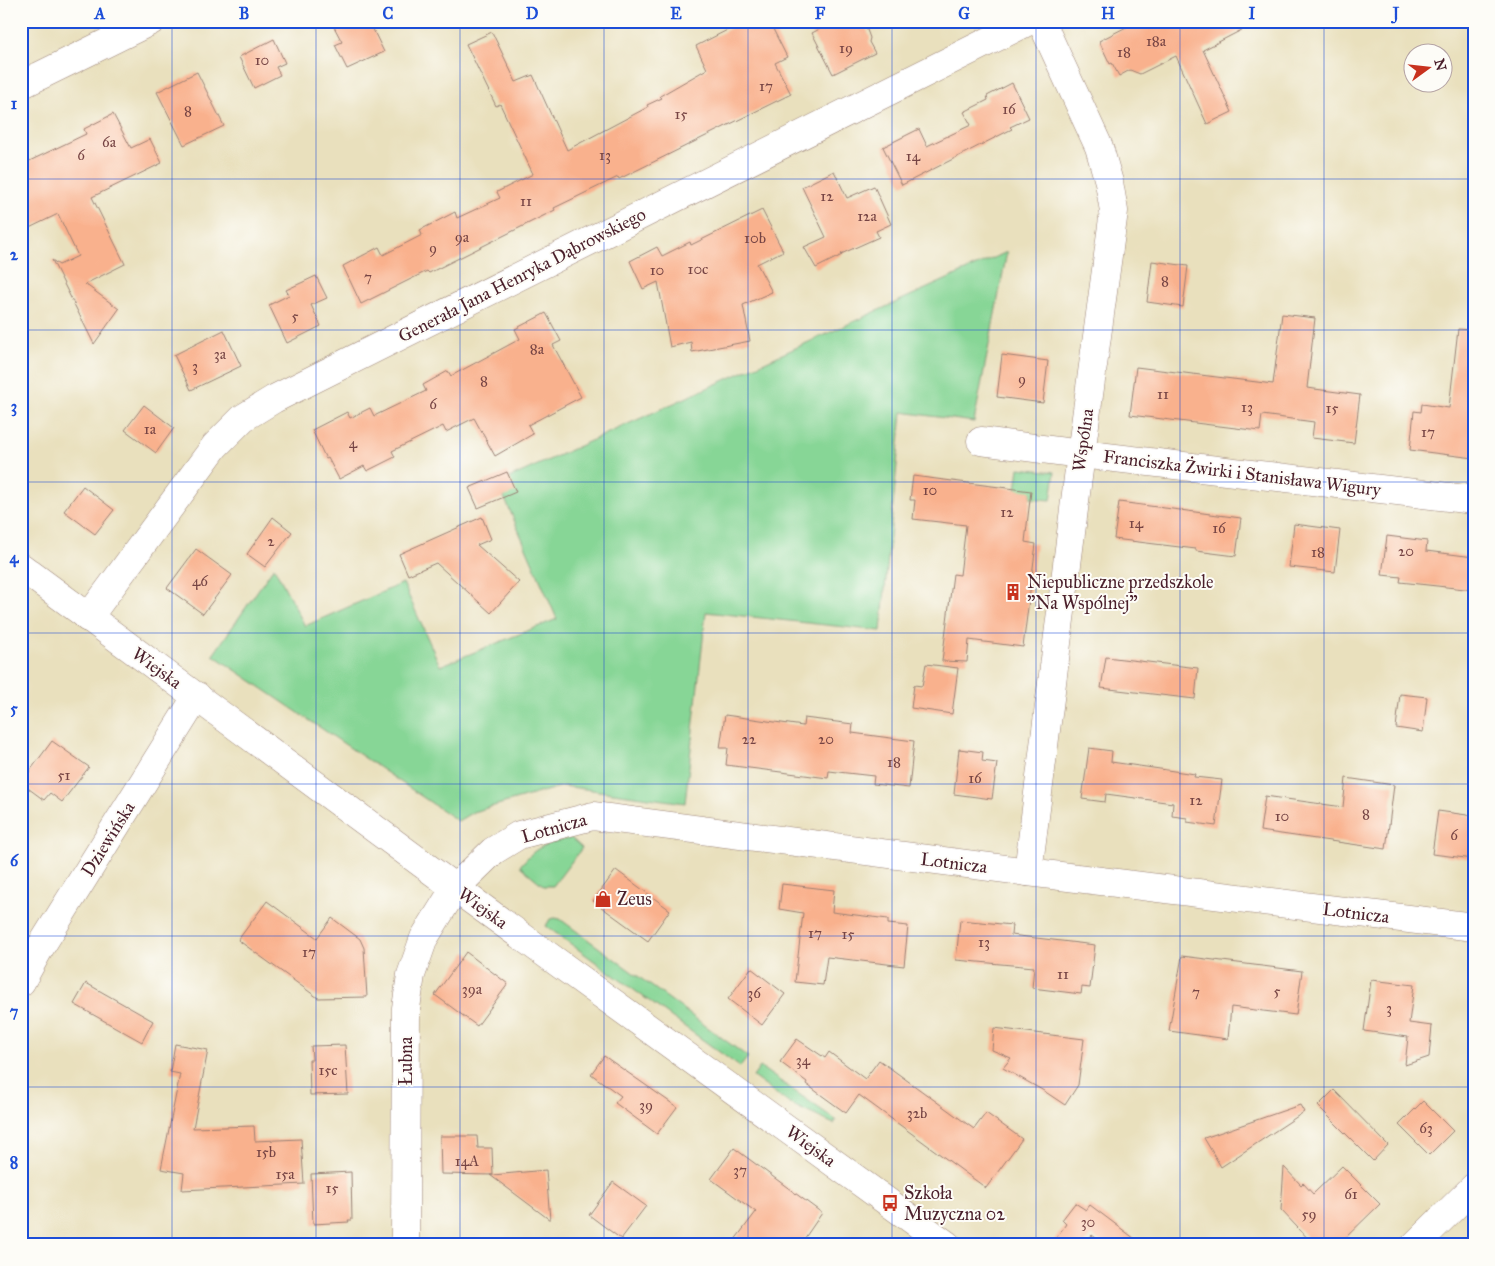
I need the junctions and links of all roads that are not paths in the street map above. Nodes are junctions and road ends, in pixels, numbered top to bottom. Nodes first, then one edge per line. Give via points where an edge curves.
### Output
1 (151, 21) edge
2 (1029, 21) edge
3 (1041, 21) edge
4 (21, 85) edge
5 (981, 441) dead end
6 (1081, 454) junction
7 (1474, 500) edge
8 (21, 567) edge
9 (88, 618) junction
10 (197, 696) junction
11 (1028, 872) junction
12 (455, 888) junction
13 (1474, 927) edge
14 (21, 982) edge
15 (1474, 1187) edge
16 (405, 1245) edge
17 (947, 1245) edge
18 (1415, 1245) edge

1 - 4 street
2 - 9 street, Generała Jana Henryka Dąbrowskiego via 274,399 243,418 215,446
3 - 6 street, Wspólna via 1099,147 1110,182 1114,211
5 - 6 street, Franciszka Żwirki i Stanisława Wigury
6 - 7 street, Franciszka Żwirki i Stanisława Wigury
6 - 11 street, Wspólna
8 - 9 street, Wiejska
9 - 10 street, Wiejska
10 - 12 street, Wiejska
10 - 14 street, Dziewińska
11 - 12 street, Lotnicza via 593,816 519,835 493,851
11 - 13 street, Lotnicza
12 - 16 street, Łubna via 424,938 411,975 406,1008
12 - 17 street, Wiejska
15 - 18 street

